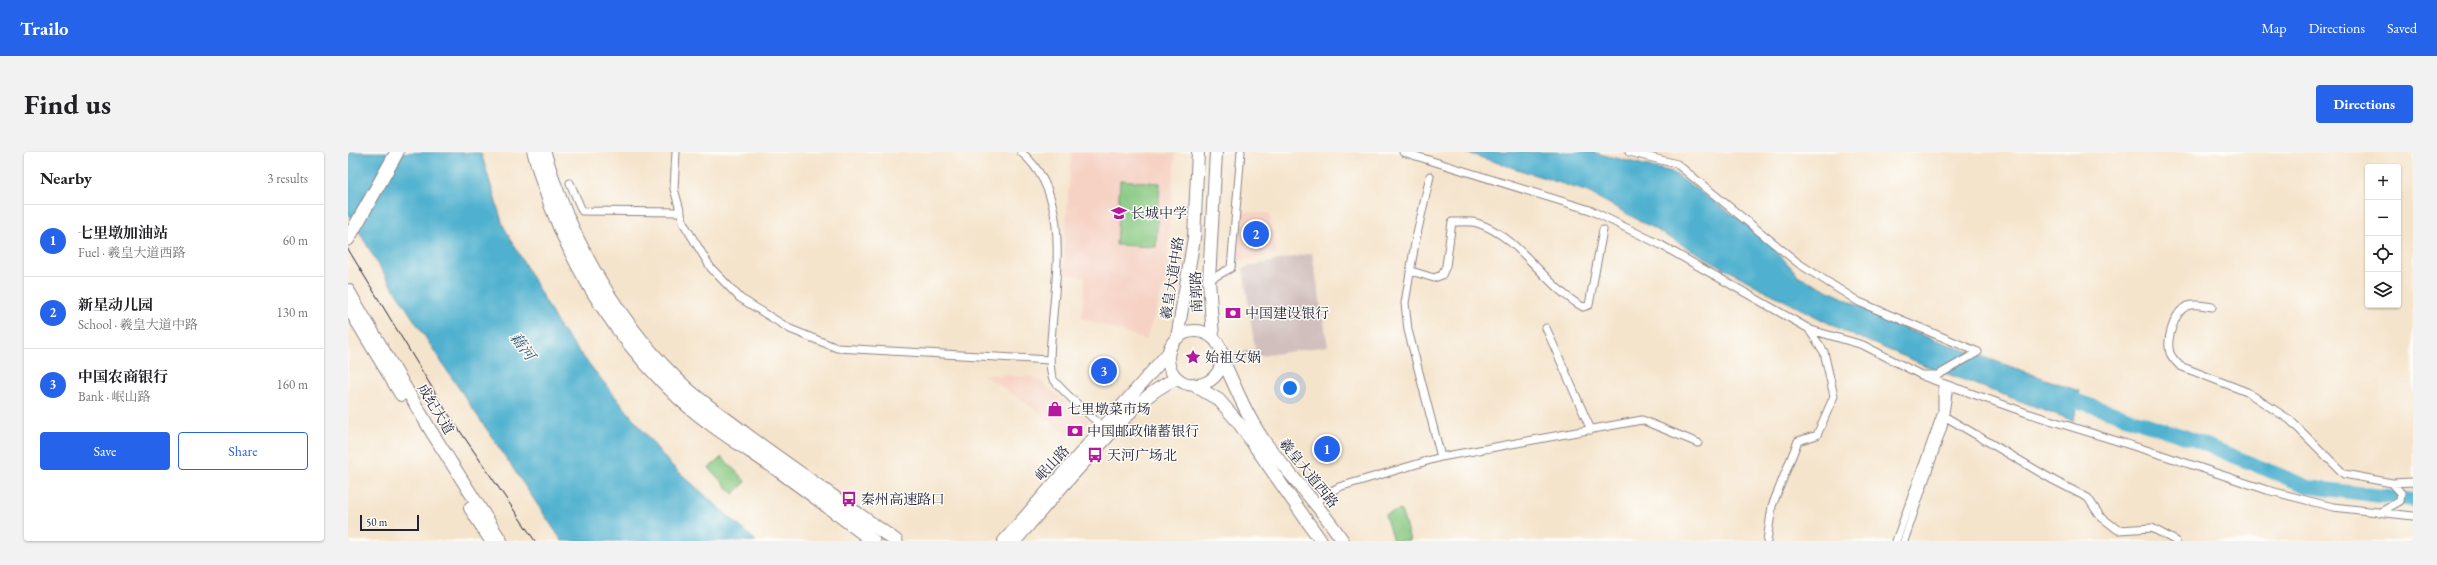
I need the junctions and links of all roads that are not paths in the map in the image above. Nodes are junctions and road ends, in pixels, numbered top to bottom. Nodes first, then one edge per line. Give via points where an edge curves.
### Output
1 (391, 152) edge
2 (397, 152) edge
3 (534, 152) edge
4 (544, 152) edge
5 (676, 152) edge
6 (1021, 152) edge
7 (1198, 152) edge
8 (1216, 152) edge
9 (1241, 152) edge
10 (1403, 152) edge
11 (1629, 152) edge
12 (1430, 176) dead end
13 (570, 183) dead end
14 (681, 212) junction
15 (348, 228) edge
16 (1603, 230) dead end
17 (348, 239) edge
18 (1410, 271) junction
19 (1209, 280) junction
20 (348, 290) edge
21 (348, 307) edge
22 (2212, 307) dead end
23 (1807, 327) junction
24 (1546, 328) dead end
25 (1177, 338) junction
26 (1213, 338) junction
27 (1169, 352) junction
28 (1222, 358) junction
29 (1050, 360) junction
30 (1921, 375) junction
31 (1177, 378) junction
32 (1192, 384) junction
33 (1945, 385) junction
34 (1944, 416) junction
35 (1104, 428) junction
36 (1592, 430) junction
37 (1698, 443) dead end
38 (1441, 458) junction
39 (2413, 482) edge
40 (2392, 483) junction
41 (1316, 503) junction
42 (2377, 513) junction
43 (2413, 516) edge
44 (491, 541) edge
45 (501, 541) edge
46 (873, 541) edge
47 (896, 541) edge
48 (1004, 541) edge
49 (1016, 541) edge
50 (1321, 541) edge
51 (1343, 541) edge
52 (1767, 541) edge
53 (1896, 541) edge
54 (1904, 541) edge
55 (2176, 541) edge

1 - 15 highway
2 - 17 highway
3 - 46 highway via 544,193 563,240 593,294 630,344 678,397 722,432
4 - 47 highway via 574,232 604,288 640,339 686,388 786,464
5 - 14 street via 674,189
6 - 29 street via 1040,176 1055,213 1057,257
7 - 25 main road, 羲皇大道中路 via 1194,238 1186,299
8 - 19 main road, 南郭路
9 - 19 street via 1230,268
10 - 23 street via 1590,210 1661,245
11 - 30 street via 1677,164 1798,263 1859,302 1978,352 1938,375
12 - 18 street
13 - 14 street via 582,211
14 - 29 street via 684,224 711,268 740,298 790,328 837,348
16 - 18 street via 1589,304 1583,307 1500,234 1476,223 1452,222 1446,266 1442,275 1434,278
18 - 38 street via 1406,304 1408,330
19 - 26 main road, 南郭路
20 - 45 main road, 成纪大道 via 431,431
21 - 44 main road, 成纪大道
22 - 40 street via 2191,305 2178,314 2169,346 2170,354 2180,366 2247,392 2290,420 2344,474
23 - 30 street via 1863,345
23 - 52 street via 1824,352 1834,396 1817,435 1798,441 1772,506
24 - 36 street
25 - 26 main road via 1187,332 1198,331
25 - 27 main road
26 - 28 main road via 1220,347
27 - 31 main road via 1171,369
27 - 35 main road, 岷山路
28 - 32 main road via 1220,369 1213,378 1204,383
28 - 41 main road, 羲皇大道西路 via 1250,419
29 - 35 street via 1053,378
30 - 33 street
31 - 32 main road
31 - 49 main road, 岷山路 via 1156,388 1136,406 1054,494
32 - 50 main road, 羲皇大道西路 via 1219,400 1238,422
33 - 34 street
33 - 42 street via 2267,490 2333,507
33 - 53 street via 1942,412
34 - 54 street via 1943,427
34 - 55 street via 2088,498 2100,516 2118,530 2152,528
35 - 48 main road, 岷山路
36 - 37 street via 1642,420
36 - 38 street
38 - 41 street via 1339,487
39 - 40 street
40 - 42 street via 2401,493 2400,501
41 - 51 main road, 羲皇大道西路
42 - 43 street

